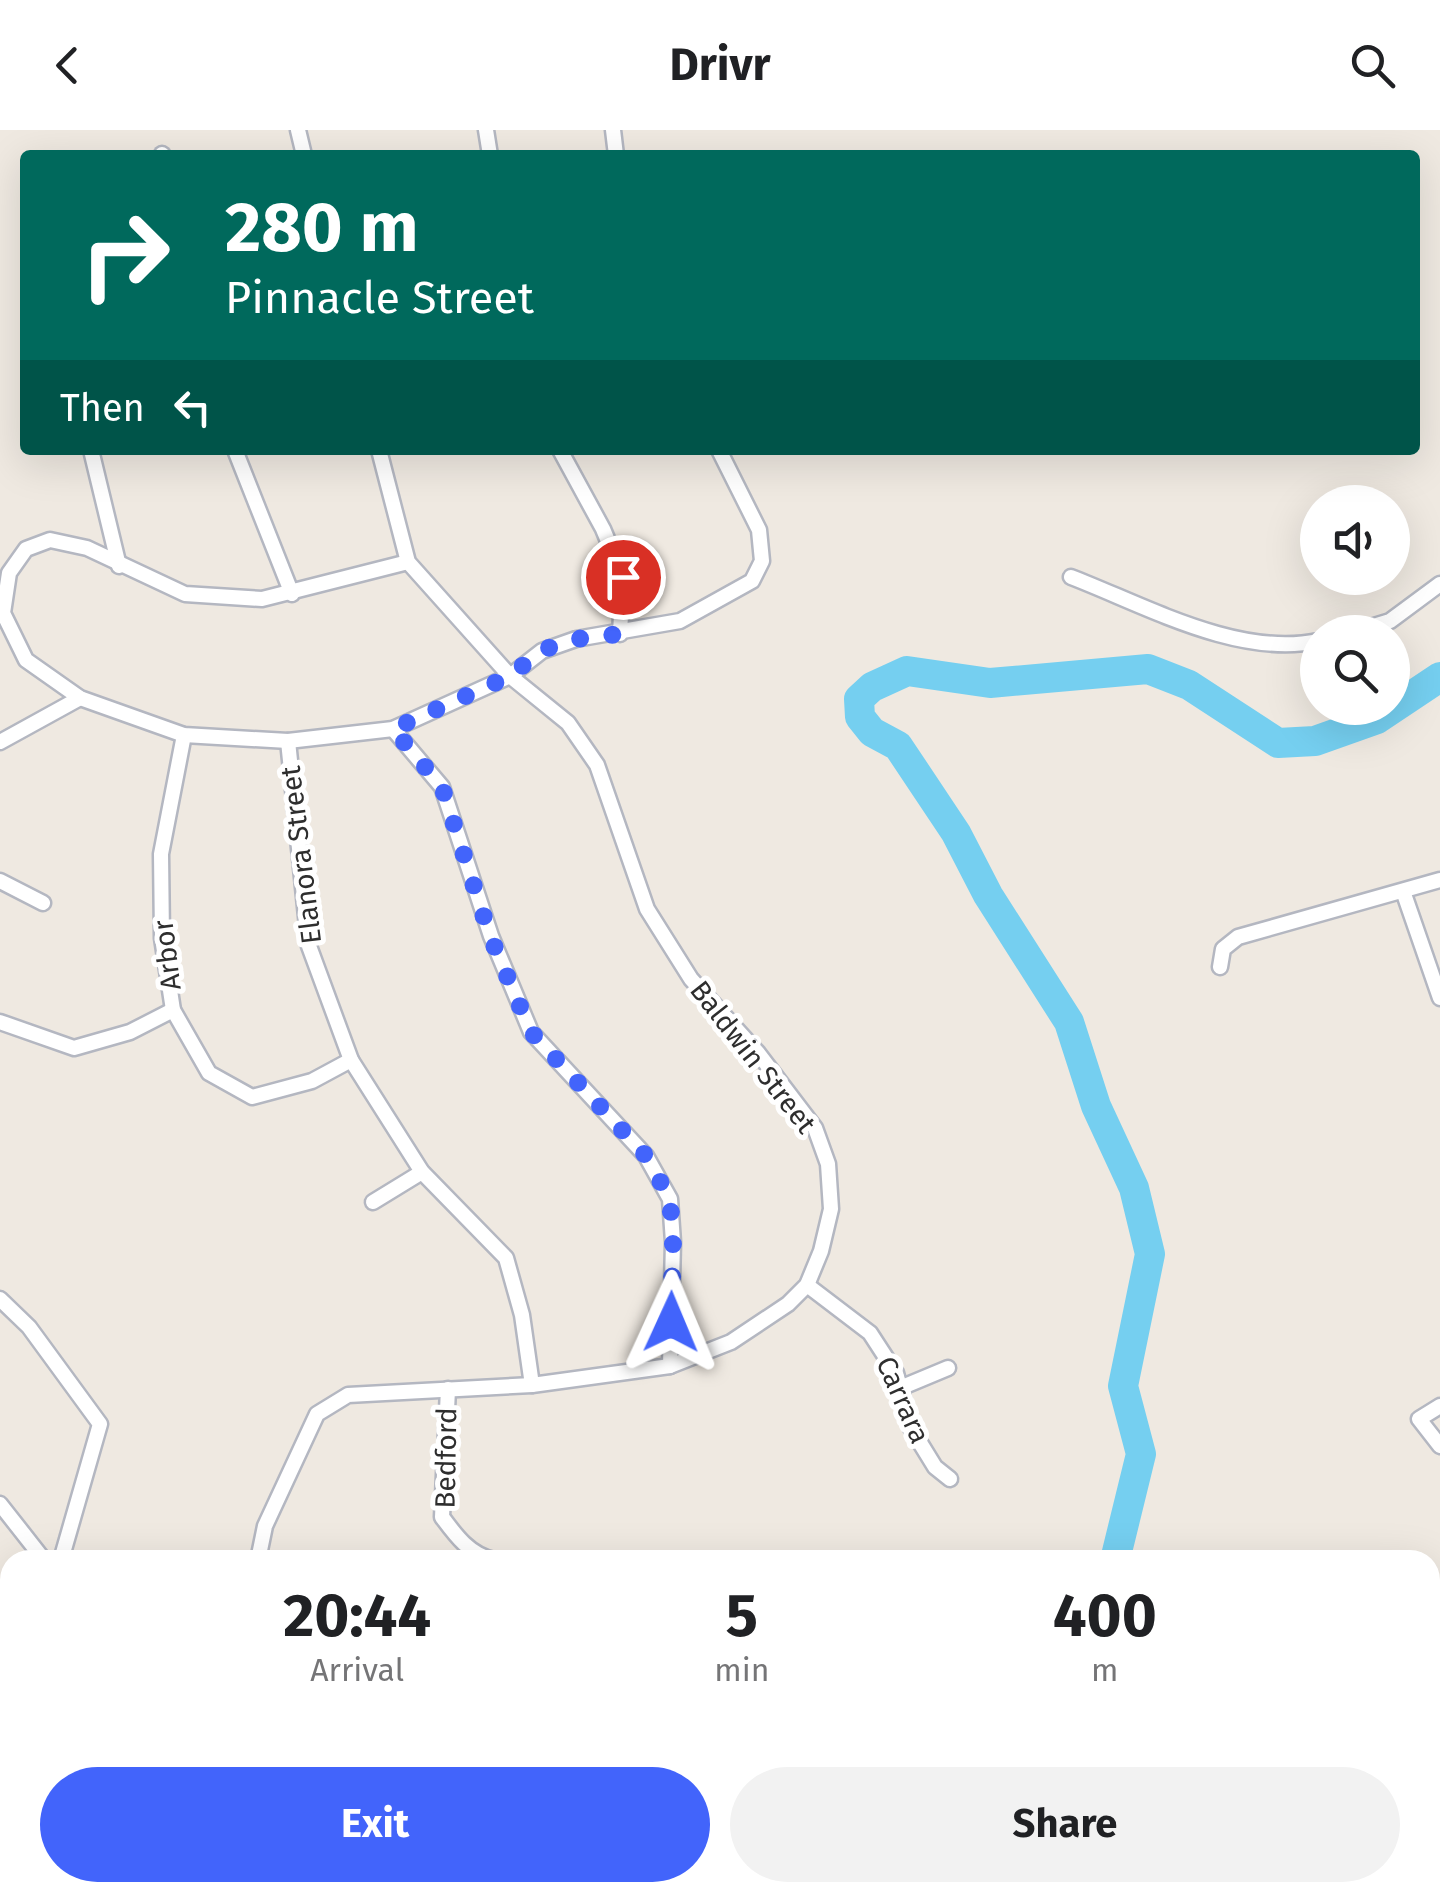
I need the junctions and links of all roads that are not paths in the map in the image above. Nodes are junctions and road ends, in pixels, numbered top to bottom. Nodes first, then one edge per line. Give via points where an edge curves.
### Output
1 (92, 455) edge
2 (236, 455) edge
3 (380, 455) edge
4 (563, 455) edge
5 (722, 455) edge
6 (408, 562) junction
7 (118, 566) junction
8 (1071, 577) dead end
9 (1440, 584) edge
10 (292, 594) junction
11 (1398, 615) edge
12 (620, 634) junction
13 (1300, 641) edge
14 (510, 676) junction
15 (80, 698) junction
16 (393, 729) junction
17 (184, 736) junction
18 (288, 741) junction
19 (0, 742) edge
20 (1440, 880) edge
21 (0, 881) edge
22 (1403, 890) junction
23 (43, 903) dead end
24 (1220, 967) dead end
25 (1440, 998) edge
26 (174, 1010) junction
27 (0, 1022) edge
28 (352, 1060) junction
29 (422, 1172) junction
30 (374, 1202) dead end
31 (806, 1285) junction
32 (0, 1298) edge
33 (670, 1366) junction
34 (948, 1368) dead end
35 (532, 1385) junction
36 (900, 1388) junction
37 (448, 1389) junction
38 (1440, 1406) edge
39 (1440, 1446) edge
40 (950, 1479) dead end
41 (0, 1504) edge
42 (36, 1550) edge
43 (64, 1550) edge
44 (260, 1550) edge
45 (473, 1550) edge

1 - 7 street
2 - 10 street
3 - 6 street
4 - 12 street via 623,577
5 - 12 street via 759,530 762,562 752,581 680,620
6 - 10 street
6 - 14 street, Baldwin Street
7 - 10 street via 185,594
7 - 15 street via 86,548 50,540 26,549 9,573 3,613 26,660
8 - 13 street via 1212,632 1250,642
9 - 11 street
12 - 14 street via 542,650
14 - 16 street
14 - 31 street, Baldwin Street via 568,723 597,764 647,909 691,979 815,1128 828,1164 831,1208
15 - 17 street
15 - 19 street
16 - 18 street
16 - 33 street via 442,787 490,936 531,1032 646,1156 670,1199
17 - 18 street
17 - 26 street, Arbor via 161,854 162,938
18 - 28 street, Elanora Street via 309,946
20 - 22 street
21 - 23 street
22 - 24 street via 1238,938 1223,949
22 - 25 street
26 - 27 street via 74,1048
26 - 28 street, Arbor via 210,1073 252,1097 312,1081
28 - 29 street, Elanora Street
29 - 30 street
29 - 35 street, Elanora Street via 506,1258
31 - 33 street, Baldwin Street via 731,1342
31 - 36 street, Carrara via 870,1333
32 - 43 street via 100,1424
33 - 35 street, Baldwin Street
34 - 36 street
35 - 37 street, Baldwin Street
36 - 40 street, Carrara via 911,1428
37 - 44 street, Baldwin Street via 348,1395 317,1414
37 - 45 street, Bedford via 442,1518
38 - 39 street via 1419,1420
41 - 42 street

